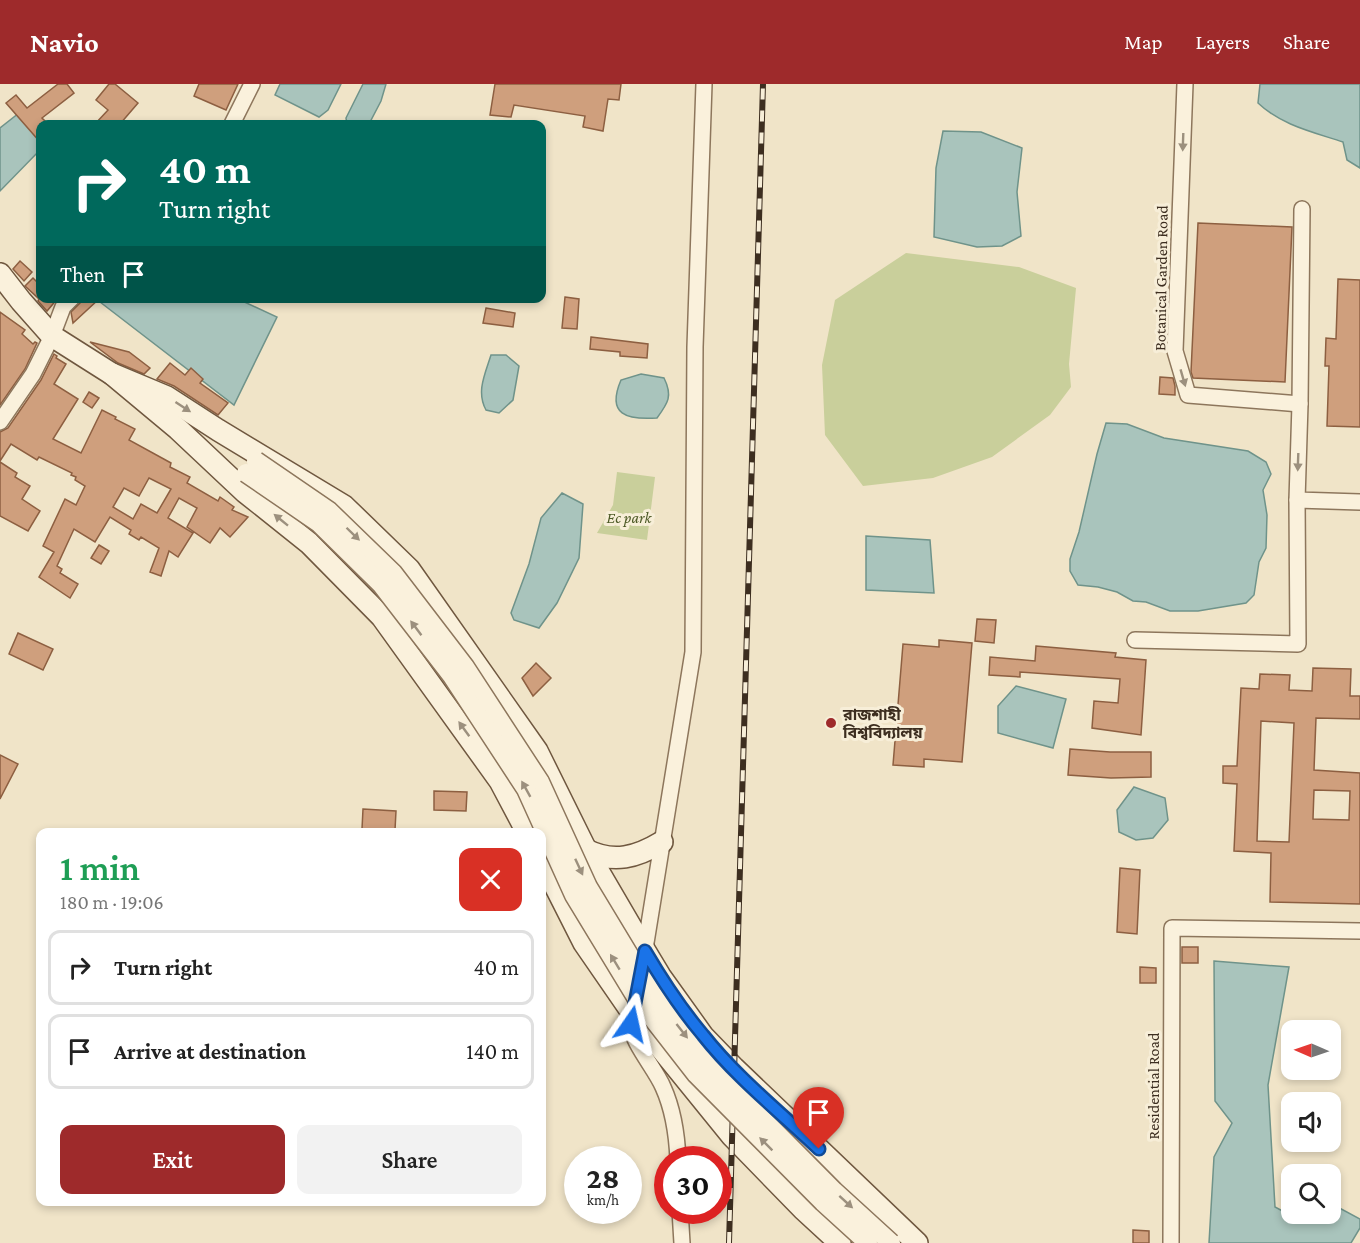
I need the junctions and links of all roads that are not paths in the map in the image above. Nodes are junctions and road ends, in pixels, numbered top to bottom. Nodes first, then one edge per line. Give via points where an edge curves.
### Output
1 (252, 84) edge
2 (704, 84) edge
3 (1185, 84) edge
4 (234, 120) edge
5 (1302, 208) dead end
6 (0, 274) edge
7 (68, 303) edge
8 (52, 336) junction
9 (112, 374) junction
10 (1300, 404) junction
11 (0, 422) edge
12 (1297, 500) junction
13 (1360, 502) edge
14 (1135, 640) dead end
15 (525, 828) edge
16 (544, 828) edge
17 (546, 833) edge
18 (662, 842) junction
19 (586, 850) junction
20 (546, 868) edge
21 (1360, 931) edge
22 (645, 951) junction
23 (633, 1014) junction
24 (677, 1146) edge
25 (681, 1224) edge
26 (682, 1243) edge
27 (840, 1243) edge
28 (868, 1243) edge
29 (891, 1243) edge
30 (917, 1243) edge
31 (1171, 1243) edge

1 - 4 street
2 - 18 street via 695,335 693,652
3 -> 10 street, Botanical Garden Road via 1175,351 1188,395
5 - 10 street
6 - 8 main road
7 - 8 street
8 - 9 main road
8 - 11 street via 33,374
15 -> 9 main road via 501,781 382,617 309,543
9 -> 19 main road via 167,397 344,506 409,569 537,751
10 -> 12 street
12 - 13 street
12 - 14 street via 1298,644
16 -> 29 street, bridge via 526,789 452,676 381,584 319,523 251,467 329,511 393,573 465,667 540,782 588,887 649,988 708,1064
28 -> 17 street, bridge via 696,1074 636,997 574,895
18 - 19 main road via 641,854 616,857
18 - 22 street
19 - 22 main road
20 - 23 main road via 584,943
21 - 31 street, Residential Road via 1172,928
22 - 23 street
22 - 30 main road via 703,1036
23 - 24 street via 633,1034 663,1085
23 - 27 main road via 732,1136
25 - 26 street

